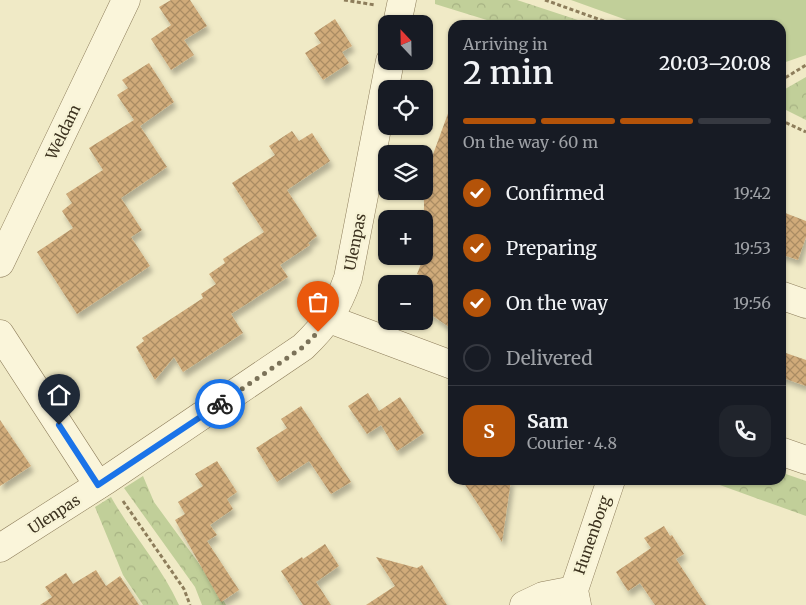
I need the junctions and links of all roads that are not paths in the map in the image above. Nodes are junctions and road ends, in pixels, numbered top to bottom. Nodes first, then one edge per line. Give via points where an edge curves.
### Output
1 (126, 0) edge
2 (402, 0) edge
3 (399, 15) edge
4 (388, 70) edge
5 (0, 263) edge
6 (786, 297) edge
7 (806, 304) edge
8 (329, 319) junction
9 (0, 334) edge
10 (448, 364) edge
11 (786, 453) edge
12 (806, 460) edge
13 (103, 482) junction
14 (609, 485) edge
15 (0, 548) edge
16 (575, 597) edge
17 (524, 605) edge

1 - 5 street, Weldam
2 - 3 street
4 - 8 street, Ulenpas via 348,278
6 - 7 street
8 - 10 street
8 - 13 street, Ulenpas via 303,347
9 - 13 street
11 - 12 street
13 - 15 street, Ulenpas
14 - 16 street, Hunenborg
16 - 17 street, Hunenborg via 543,596

